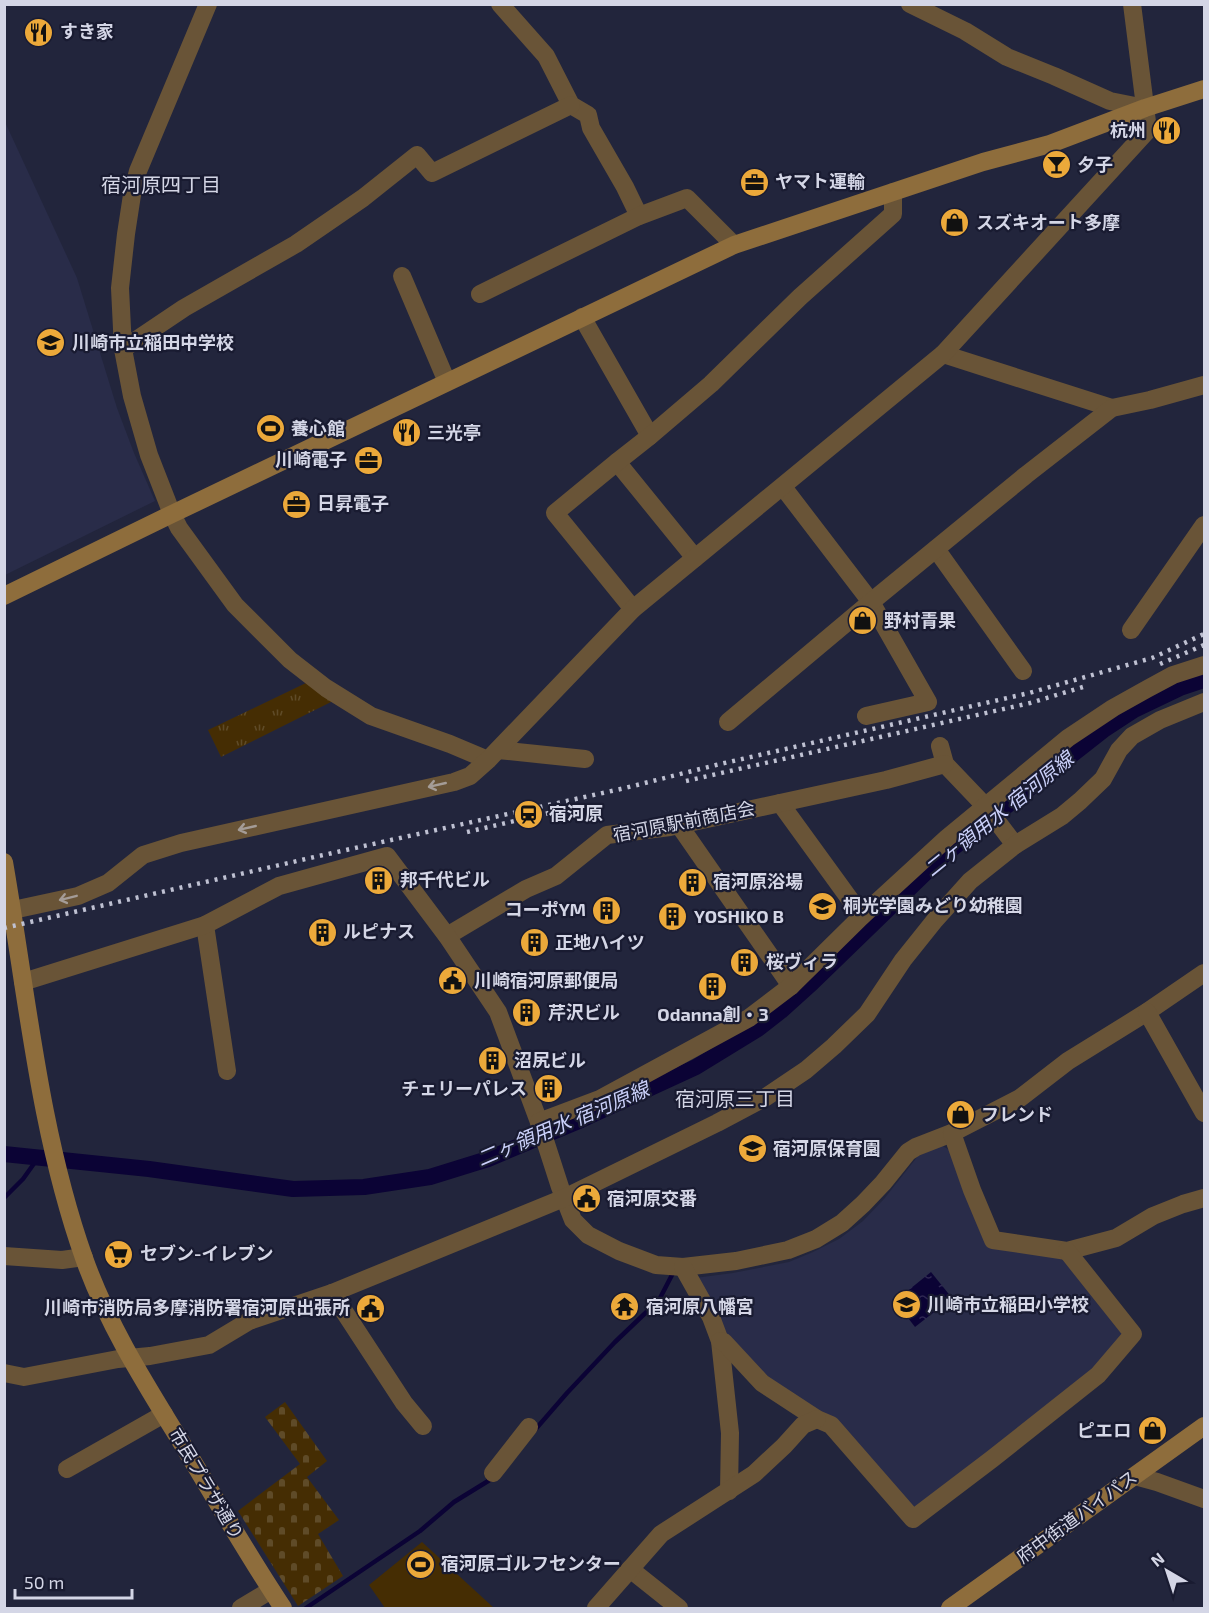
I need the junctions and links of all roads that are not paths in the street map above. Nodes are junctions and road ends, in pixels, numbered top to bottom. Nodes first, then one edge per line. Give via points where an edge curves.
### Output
1 (208, 4) edge
2 (501, 4) edge
3 (910, 4) edge
4 (1132, 4) edge
5 (1204, 89) edge
6 (571, 105) junction
7 (1145, 108) junction
8 (893, 192) junction
9 (639, 216) junction
10 (734, 245) junction
11 (402, 276) dead end
12 (480, 294) dead end
13 (582, 317) junction
14 (123, 349) junction
15 (943, 354) junction
16 (447, 382) junction
17 (1204, 385) edge
18 (1112, 408) junction
19 (650, 436) junction
20 (617, 462) junction
21 (783, 487) junction
22 (172, 514) junction
23 (1204, 525) edge
24 (936, 549) junction
25 (695, 558) junction
26 (4, 596) edge
27 (871, 602) junction
28 (633, 609) junction
29 (1131, 630) dead end
30 (1204, 665) edge
31 (1023, 671) dead end
32 (1204, 702) edge
33 (866, 716) dead end
34 (728, 722) dead end
35 (940, 746) dead end
36 (493, 755) junction
37 (585, 759) dead end
38 (945, 764) junction
39 (780, 803) junction
40 (988, 809) junction
41 (679, 825) junction
42 (1012, 840) junction
43 (4, 862) edge
44 (13, 910) junction
45 (862, 916) junction
46 (205, 925) junction
47 (447, 936) junction
48 (1204, 972) edge
49 (23, 982) junction
50 (791, 986) junction
51 (1147, 1012) junction
52 (227, 1071) dead end
53 (1204, 1113) edge
54 (542, 1132) junction
55 (952, 1133) junction
56 (564, 1198) junction
57 (1204, 1198) edge
58 (1067, 1251) junction
59 (4, 1256) edge
60 (84, 1257) junction
61 (683, 1267) junction
62 (332, 1293) junction
63 (720, 1341) junction
64 (130, 1358) junction
65 (4, 1373) edge
66 (164, 1414) junction
67 (817, 1419) junction
68 (423, 1426) dead end
69 (1204, 1426) edge
70 (529, 1427) dead end
71 (67, 1469) dead end
72 (493, 1473) dead end
73 (1135, 1476) junction
74 (729, 1491) junction
75 (1204, 1499) edge
76 (630, 1569) junction
77 (271, 1590) junction
78 (241, 1608) edge
79 (283, 1608) edge
80 (596, 1608) edge
81 (679, 1608) edge
82 (950, 1608) edge

1 - 14 street via 136,179 120,288
2 - 6 street via 546,56
3 - 7 street via 1007,57 1110,101
4 - 7 street
5 - 7 street
6 - 9 street via 588,115 591,128
6 - 14 street via 432,173 417,155 296,244 184,308
7 - 8 street via 1050,144
7 - 15 street via 1148,130
8 - 10 street
8 - 19 street via 893,214
9 - 10 street via 687,198
9 - 12 street
10 - 13 street
11 - 16 street
13 - 16 street
13 - 19 street
14 - 22 street via 149,455
15 - 18 street
15 - 21 street
16 - 22 street
17 - 18 street
18 - 24 street
19 - 20 street
20 - 25 street
20 - 28 street via 555,513
21 - 25 street
21 - 27 street
22 - 26 street
22 - 36 street via 235,605 290,660 326,688 371,716
23 - 29 street
24 - 27 street
24 - 31 street
25 - 28 street
27 - 33 street via 928,702
27 - 34 street
28 - 36 street
30 - 40 street via 1173,675 1068,738
32 - 42 street via 1132,736 1103,779 1080,801 1062,816
35 - 38 street
36 - 37 street
36 -> 44 street via 470,776 454,782 181,843 143,855 108,883 78,896
38 - 39 street, 宿河原駅前商店会
38 - 40 street
39 - 41 street, 宿河原駅前商店会
39 - 45 street
40 - 42 street
40 - 45 street via 947,837
41 - 47 street, 宿河原駅前商店会 via 608,835 556,876 526,889
41 - 50 street
42 - 56 street via 935,920 867,1014 806,1070 737,1113
43 - 44 street, 市民プラザ通り
44 - 49 street, 市民プラザ通り
45 - 50 street
46 - 47 street via 279,886 387,856
46 - 49 street
46 - 52 street
47 - 54 street via 498,1012
48 - 51 street
49 - 60 street, 市民プラザ通り via 55,1158
50 - 54 street via 717,1037
51 - 53 street
51 - 55 street via 1068,1061 1020,1098
54 - 56 street
55 - 58 street via 993,1240
55 - 61 street via 908,1152 863,1204 816,1239 762,1256
56 - 61 street via 573,1220 588,1235 656,1265
56 - 62 street
57 - 58 street via 1153,1216 1116,1238
58 - 67 street via 1133,1334 1098,1375 913,1519 831,1425
59 - 60 street via 62,1260
60 - 64 street, 市民プラザ通り via 100,1300
61 - 63 street
62 - 64 street via 249,1321 209,1345
62 - 68 street
63 - 67 street via 762,1383
63 - 74 street via 730,1432
64 - 65 street via 24,1377
64 - 66 street, 市民プラザ通り
66 - 71 street
66 - 77 street, 市民プラザ通り
67 - 74 street via 803,1425 754,1474
69 - 73 street, 府中街道バイパス
70 - 72 street
73 - 75 street
73 - 82 street, 府中街道バイパス
74 - 76 street via 661,1534
76 - 80 street
76 - 81 street
77 - 78 street
77 - 79 street, 市民プラザ通り

